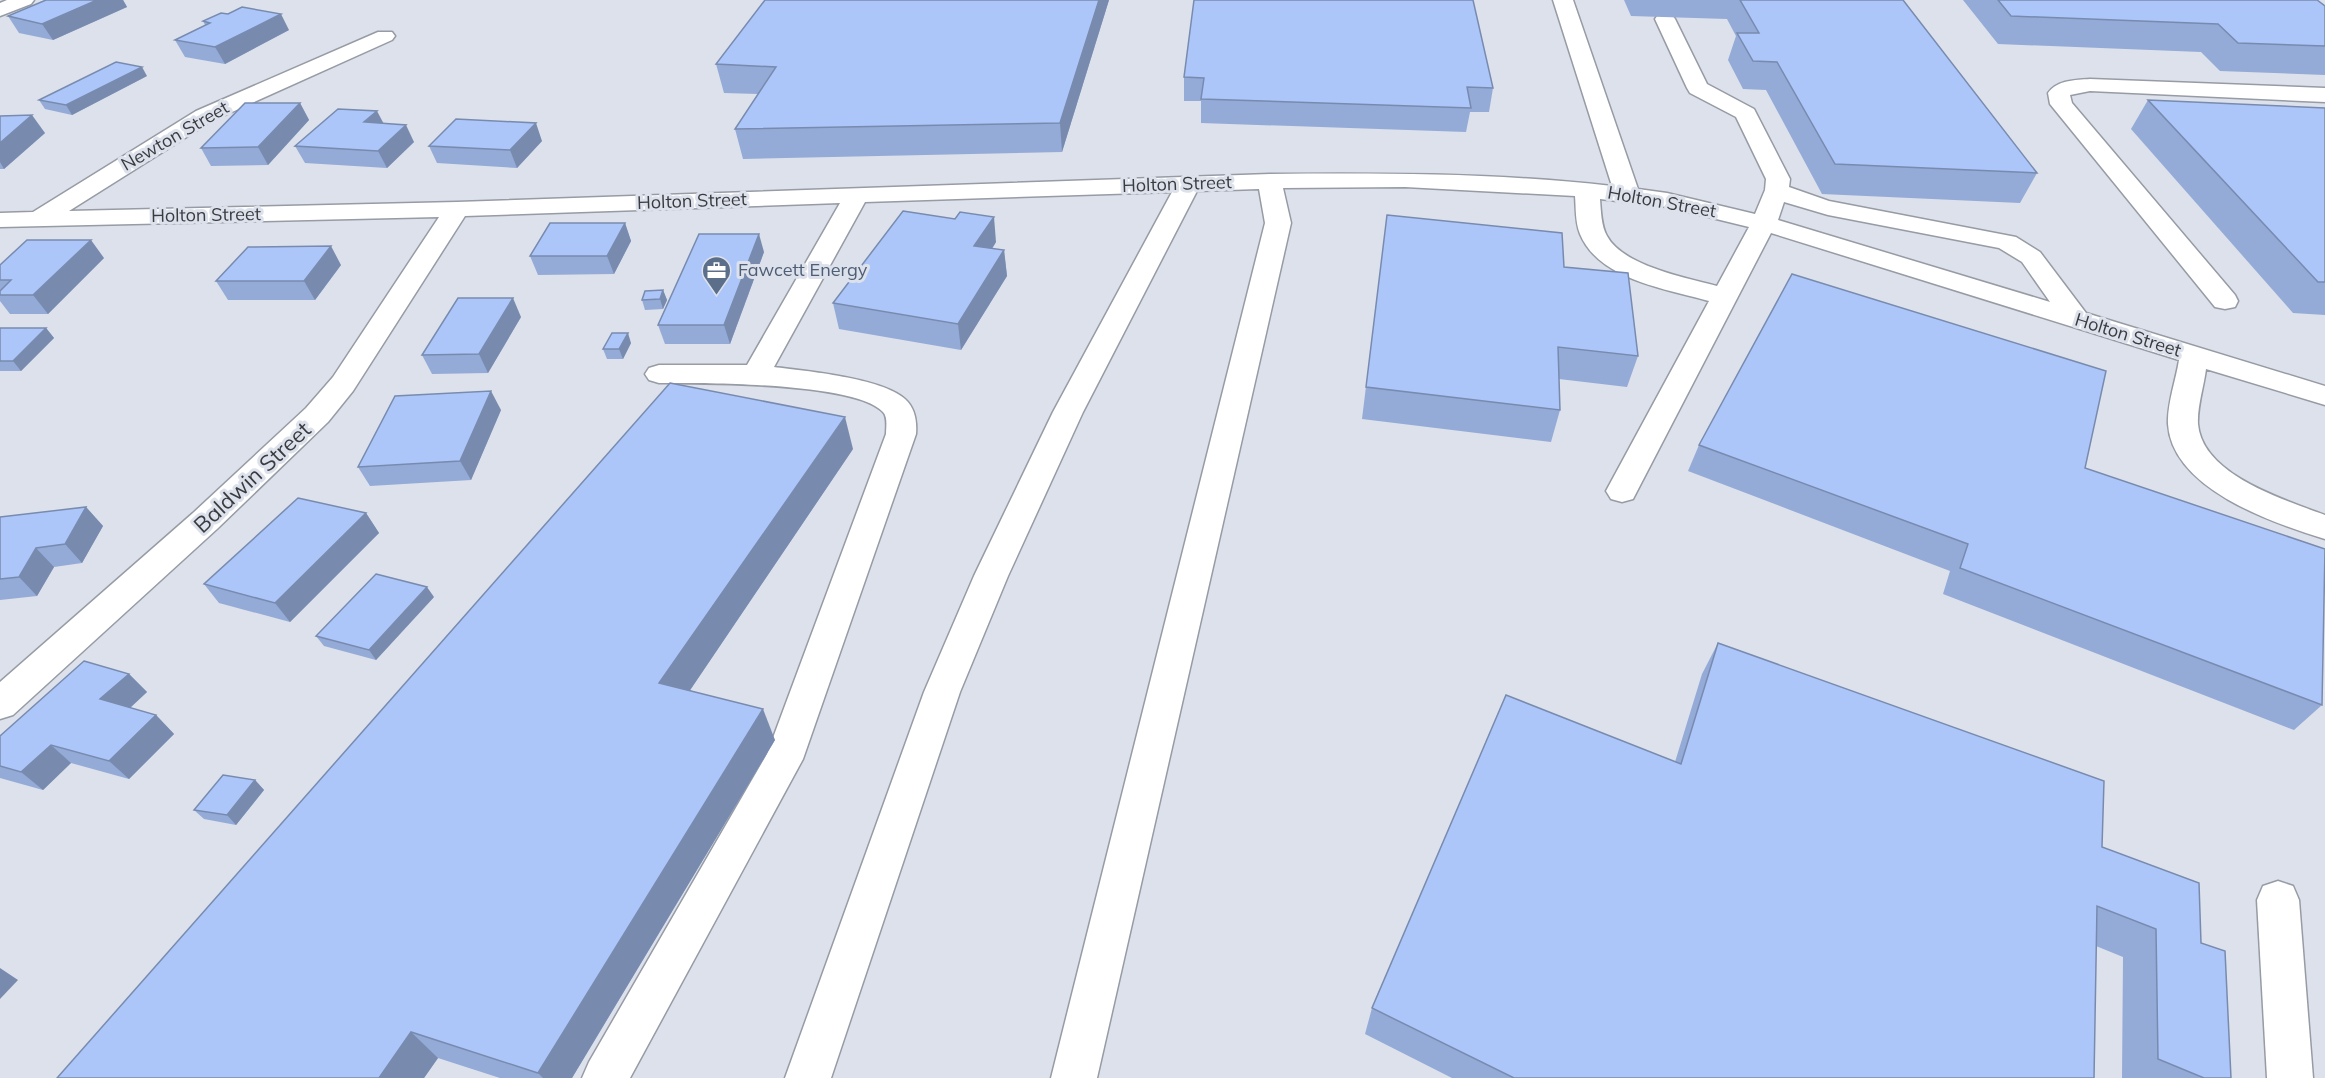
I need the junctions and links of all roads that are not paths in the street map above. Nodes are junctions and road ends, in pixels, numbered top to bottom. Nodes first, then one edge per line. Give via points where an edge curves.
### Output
1 (24, 0) edge
2 (1563, 0) edge
3 (0, 10) edge
4 (1665, 19) dead end
5 (385, 36) dead end
6 (2325, 95) edge
7 (1270, 181) junction
8 (1189, 183) junction
9 (1587, 189) junction
10 (1777, 190) junction
11 (1627, 194) junction
12 (856, 196) junction
13 (457, 209) junction
14 (38, 219) junction
15 (0, 220) edge
16 (1764, 223) junction
17 (1725, 297) junction
18 (2225, 301) dead end
19 (2077, 320) junction
20 (2194, 356) junction
21 (658, 374) dead end
22 (756, 374) junction
23 (2325, 396) edge
24 (1622, 491) dead end
25 (2325, 526) edge
26 (0, 704) edge
27 (2278, 900) dead end
28 (604, 1078) edge
29 (808, 1078) edge
30 (1074, 1078) edge
31 (2290, 1078) edge

1 - 3 street
2 - 11 street
4 - 10 street via 1696,86 1746,114 1778,179
5 - 14 street, Newton Street via 204,116
6 - 18 street via 2090,85 2059,93 2061,104
7 - 8 street, Holton Street
7 - 9 street, Holton Street via 1405,180
7 - 30 street via 1278,223
8 - 12 street, Holton Street
8 - 29 street via 1120,309 991,576 935,713
9 - 11 street, Holton Street
9 - 17 street via 1594,237 1608,254 1633,268
10 - 16 street
10 - 19 street via 1828,208 2007,242 2031,257
11 - 16 street, Holton Street via 1708,208
12 - 13 street, Holton Street
12 - 22 street
13 - 14 street, Holton Street
13 - 26 street, Baldwin Street via 343,384 317,415
14 - 15 street, Holton Street
16 - 17 street
16 - 19 street, Holton Street
17 - 24 street
19 - 20 street, Holton Street
20 - 23 street, Holton Street
20 - 25 street via 2183,424 2184,434 2198,459 2246,496
21 - 22 street
22 - 28 street via 882,397 899,413 901,434 792,742
27 - 31 street

